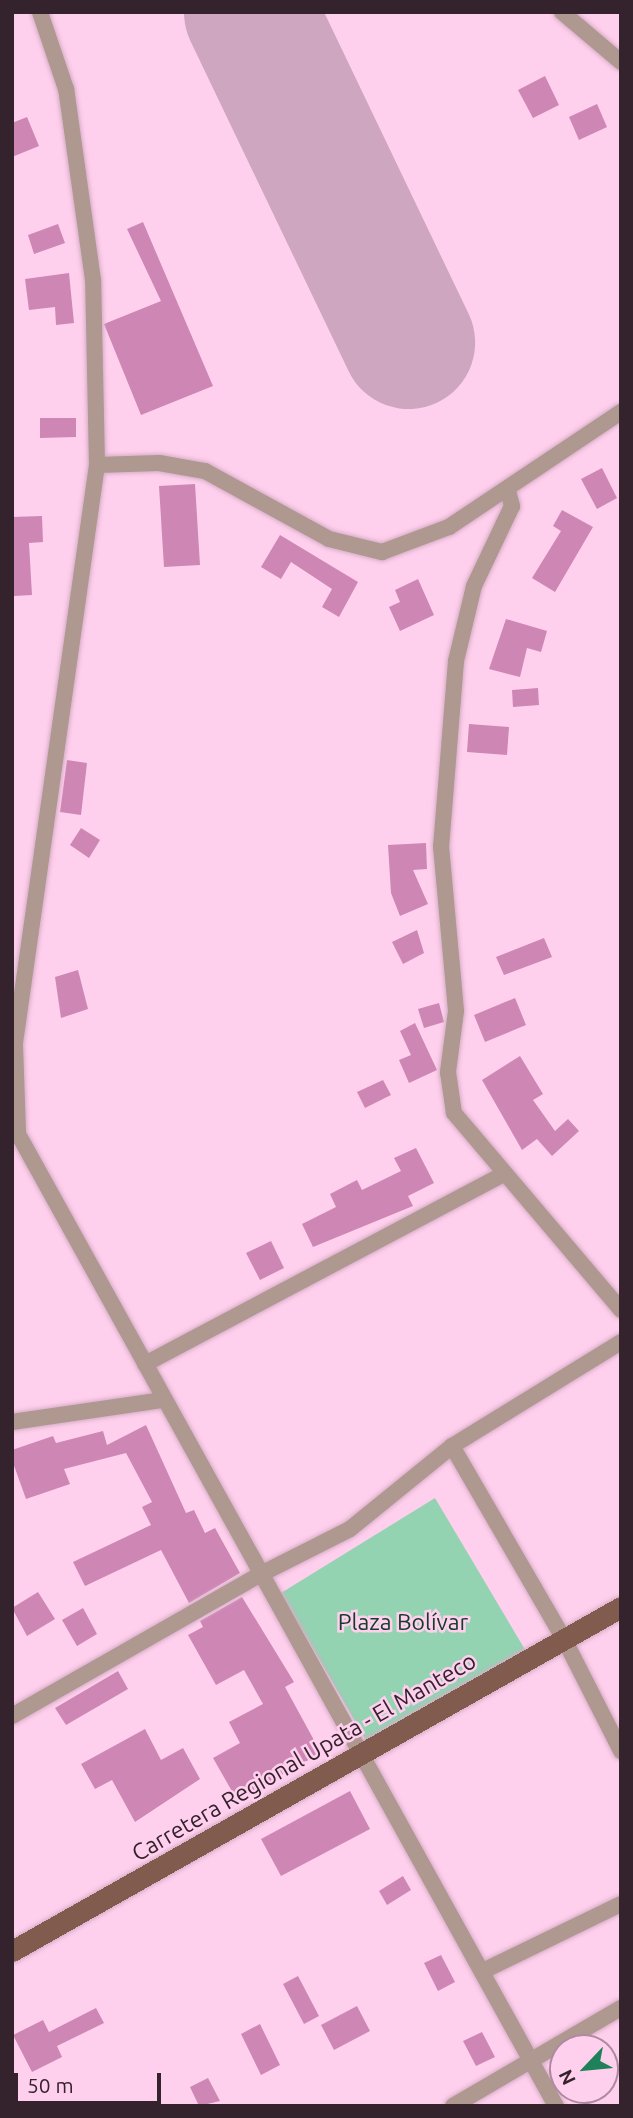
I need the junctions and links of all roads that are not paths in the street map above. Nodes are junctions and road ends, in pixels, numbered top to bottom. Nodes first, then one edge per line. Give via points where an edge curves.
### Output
1 (40, 12) edge
2 (562, 12) edge
3 (621, 62) edge
4 (621, 412) edge
5 (97, 466) junction
6 (508, 491) junction
7 (15, 1127) edge
8 (504, 1174) junction
9 (621, 1310) edge
10 (621, 1342) edge
11 (145, 1364) junction
12 (163, 1400) junction
13 (12, 1422) edge
14 (452, 1446) junction
15 (263, 1573) junction
16 (621, 1607) edge
17 (564, 1639) junction
18 (12, 1716) edge
19 (621, 1751) edge
20 (362, 1758) junction
21 (621, 1904) edge
22 (12, 1951) edge
23 (484, 1971) junction
24 (621, 2008) edge
25 (529, 2061) junction
26 (453, 2106) edge
27 (556, 2106) edge

1 - 5 street via 66,89 93,280
2 - 3 street
4 - 6 street
5 - 6 street via 159,463 205,471 329,539 367,553 410,545
5 - 7 street via 15,1043
6 - 8 street via 512,506 460,630 441,846 456,1011 448,1072 454,1114
7 - 11 street
8 - 9 street
8 - 11 street
10 - 14 street
11 - 12 street
12 - 13 street
12 - 15 street
14 - 15 street via 350,1529
14 - 17 street
15 - 18 street
15 - 20 street
16 - 17 main road, Carretera Regional Upata - El Manteco
17 - 19 street
17 - 20 main road, Carretera Regional Upata - El Manteco
20 - 22 main road, Carretera Regional Upata - El Manteco
20 - 23 street
21 - 23 street
23 - 25 street
24 - 25 street
25 - 26 street
25 - 27 street

